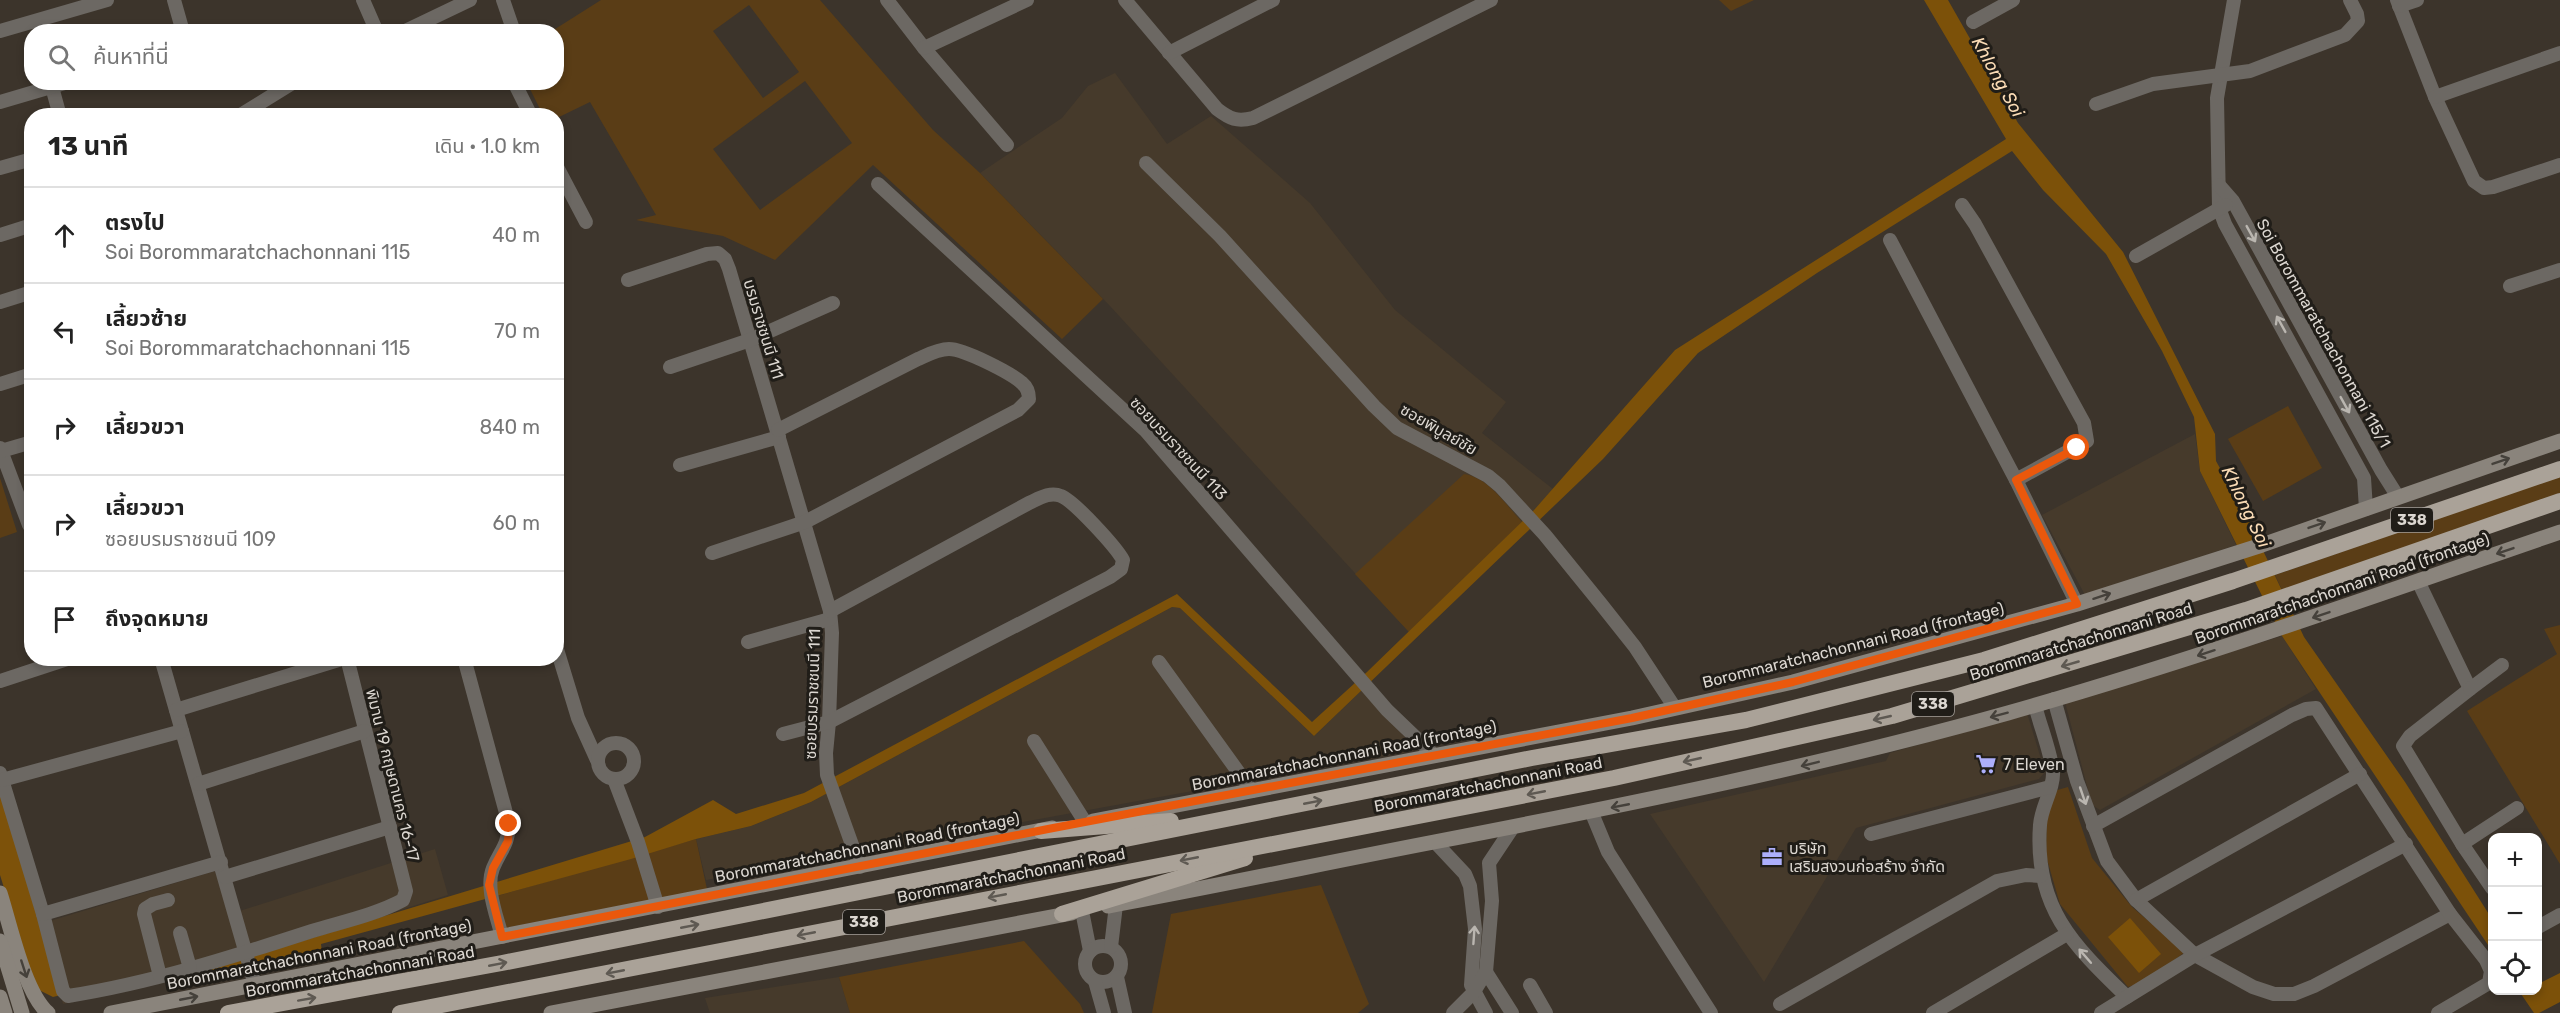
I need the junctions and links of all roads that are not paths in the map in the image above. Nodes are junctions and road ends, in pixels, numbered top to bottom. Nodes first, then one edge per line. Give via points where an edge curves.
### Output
1 (107, 0) edge
2 (174, 0) edge
3 (363, 0) edge
4 (470, 0) edge
5 (503, 0) edge
6 (887, 0) edge
7 (1027, 0) edge
8 (1125, 0) edge
9 (1273, 0) edge
10 (1491, 0) edge
11 (2013, 0) edge
12 (2234, 0) edge
13 (2350, 0) edge
14 (2417, 0) edge
15 (2398, 3) edge
16 (1973, 22) dead end
17 (24, 24) edge
18 (24, 24) edge
19 (181, 24) edge
20 (374, 24) edge
21 (420, 24) edge
22 (511, 24) edge
23 (0, 31) edge
24 (924, 48) junction
25 (2560, 52) edge
26 (1169, 53) junction
27 (2221, 75) junction
28 (42, 90) edge
29 (53, 90) edge
30 (281, 90) edge
31 (518, 90) edge
32 (2435, 97) junction
33 (0, 102) edge
34 (2096, 104) dead end
35 (58, 108) edge
36 (252, 108) edge
37 (527, 108) edge
38 (1007, 145) dead end
39 (24, 161) edge
40 (1146, 163) dead end
41 (2560, 165) edge
42 (0, 168) edge
43 (564, 180) edge
44 (878, 183) dead end
45 (2219, 185) junction
46 (2233, 201) junction
47 (1962, 205) dead end
48 (2219, 208) junction
49 (586, 222) dead end
50 (24, 228) edge
51 (0, 235) edge
52 (1890, 240) dead end
53 (2136, 256) dead end
54 (2269, 268) junction
55 (2560, 270) edge
56 (2254, 277) junction
57 (628, 280) dead end
58 (2510, 286) dead end
59 (24, 294) edge
60 (0, 302) edge
61 (833, 303) dead end
62 (750, 340) junction
63 (2315, 352) junction
64 (2301, 360) junction
65 (670, 367) dead end
66 (24, 376) edge
67 (0, 384) edge
68 (777, 428) junction
69 (2560, 441) edge
70 (24, 444) edge
71 (1, 450) edge
72 (680, 465) dead end
73 (2381, 470) junction
74 (2560, 470) edge
75 (2364, 478) junction
76 (2016, 480) junction
77 (2398, 497) junction
78 (2560, 501) edge
79 (2366, 508) junction
80 (24, 509) edge
81 (805, 522) junction
82 (2560, 532) edge
83 (712, 554) dead end
84 (2418, 581) junction
85 (2077, 604) junction
86 (830, 615) junction
87 (748, 642) dead end
88 (1159, 662) dead end
89 (2502, 665) dead end
90 (46, 666) edge
91 (163, 666) edge
92 (320, 666) edge
93 (348, 666) edge
94 (466, 666) edge
95 (562, 666) edge
96 (0, 681) edge
97 (2470, 689) junction
98 (2054, 699) junction
99 (2035, 705) junction
100 (1675, 708) junction
101 (176, 710) junction
102 (829, 722) junction
103 (182, 731) junction
104 (365, 731) junction
105 (783, 734) dead end
106 (1034, 741) dead end
107 (1434, 755) junction
108 (597, 760) junction
109 (2074, 768) junction
110 (2360, 774) junction
111 (1, 777) edge
112 (614, 779) junction
113 (2051, 780) junction
114 (198, 784) junction
115 (1252, 790) junction
116 (1280, 808) junction
117 (2517, 808) dead end
118 (1591, 811) junction
119 (1085, 822) junction
120 (2093, 826) junction
121 (390, 827) junction
122 (1512, 827) junction
123 (1041, 831) junction
124 (1329, 833) junction
125 (1871, 834) dead end
126 (1435, 842) junction
127 (2406, 844) junction
128 (2462, 844) junction
129 (221, 862) junction
130 (860, 867) junction
131 (2041, 876) junction
132 (225, 877) junction
133 (2492, 887) edge
134 (0, 893) edge
135 (168, 900) dead end
136 (2136, 900) junction
137 (1492, 901) junction
138 (1474, 904) junction
139 (1116, 905) junction
140 (658, 907) junction
141 (1082, 911) junction
142 (43, 914) junction
143 (2450, 914) junction
144 (1062, 915) junction
145 (2560, 915) edge
146 (2542, 925) edge
147 (12, 930) junction
148 (180, 933) dead end
149 (2067, 934) junction
150 (502, 937) junction
151 (0, 941) edge
152 (1111, 947) junction
153 (0, 950) edge
154 (1090, 951) junction
155 (247, 953) junction
156 (2195, 955) junction
157 (190, 968) junction
158 (1486, 972) junction
159 (160, 976) junction
160 (1117, 977) junction
161 (253, 978) junction
162 (1095, 981) junction
163 (1530, 985) dead end
164 (1473, 993) junction
165 (0, 997) edge
166 (2127, 997) junction
167 (1780, 1005) dead end
168 (587, 1010) edge
169 (5, 1013) edge
170 (22, 1013) edge
171 (48, 1013) edge
172 (111, 1013) edge
173 (228, 1013) edge
174 (400, 1013) edge
175 (551, 1013) edge
176 (1104, 1013) edge
177 (1125, 1013) edge
178 (1453, 1013) edge
179 (1486, 1013) edge
180 (1512, 1013) edge
181 (1546, 1013) edge
182 (1711, 1013) edge
183 (1933, 1013) edge
184 (2101, 1013) edge
185 (2438, 1013) edge

1 - 17 street
2 - 19 street
3 - 20 street
4 - 21 street
5 - 22 street
6 - 24 street
7 - 24 street
8 - 26 street
9 - 26 street
10 - 26 street via 1239,122 1217,110
11 - 16 street
12 - 27 street, Soi Borommaratchachonnani 115/1
13 - 27 street via 2358,21 2345,35 2250,72
14 - 15 street
15 - 32 street
18 - 23 street
24 - 38 street
25 - 32 street
27 - 34 street via 2153,84
27 - 45 street, Soi Borommaratchachonnani 115/1 via 2217,98
28 - 33 street
29 - 35 street
30 - 36 street
31 - 37 street
32 - 41 street via 2474,181 2484,188 2508,184
39 - 42 street
40 - 100 street, ซอยพิบูลย์ชัย via 1220,236 1397,428 1488,476 1520,507 1635,647
43 - 49 street
44 - 107 street, ซอยบรมราชชนนี 113 via 1145,430 1403,727
45 - 46 street, Soi Borommaratchachonnani 115/1
45 - 48 street, Soi Borommaratchachonnani 115/1
46 - 48 street
46 -> 54 street, Soi Borommaratchachonnani 115/1
47 - 76 street via 1976,224 2087,433 2087,441 2077,448
48 - 53 street
48 - 56 street, Soi Borommaratchachonnani 115/1
50 - 51 street
52 - 76 street
54 - 56 street
54 - 63 street, Soi Borommaratchachonnani 115/1
55 - 58 street
64 -> 56 street, Soi Borommaratchachonnani 115/1
57 - 62 street, บรมราชชนนี 111 via 718,253 729,269
59 - 60 street
61 - 62 street
62 - 65 street
62 - 68 street, บรมราชชนนี 111
63 - 64 street
63 -> 73 street, Soi Borommaratchachonnani 115/1
64 - 75 street, Soi Borommaratchachonnani 115/1
66 - 67 street
68 - 72 street
68 - 81 street, ซอยบรมราชชนนี 111
68 - 81 street via 918,359 950,349 968,353 1022,382 1029,392 1029,399 1018,410
77 -> 69 main road, Borommaratchachonnani Road (frontage) / 338
70 - 71 street
71 - 80 street
73 - 75 street
73 - 77 street, Soi Borommaratchachonnani 115/1
116 -> 74 highway, Borommaratchachonnani Road / 338 via 1746,720 1984,660
75 - 79 street, Soi Borommaratchachonnani 115/1
76 - 85 street
77 - 79 main road, Borommaratchachonnani Road (frontage) / 338
78 -> 124 highway, Borommaratchachonnani Road / 338 via 2246,610 1893,716 1614,778
85 -> 79 main road, Borommaratchachonnani Road (frontage) / 338
81 - 83 street
81 - 86 street, ซอยบรมราชชนนี 111
82 -> 84 main road, Borommaratchachonnani Road (frontage) / 338
84 - 97 street
84 -> 98 main road, Borommaratchachonnani Road (frontage) / 338 via 2262,635
85 - 100 main road, Borommaratchachonnani Road (frontage) / 338 via 1793,682
86 - 87 street
86 - 102 street, ซอยบรมราชชนนี 111
86 - 102 street via 1049,495 1061,496 1075,507 1123,560 1120,569 1110,577
88 - 115 street
89 - 97 street
90 - 96 street
91 - 101 street
92 - 101 street
93 - 104 street, พิมาน 19 กฤษดานคร 16-17
94 - 150 street via 509,824 508,841 493,868 491,891
95 - 108 street via 578,718
97 - 128 street via 2410,736 2403,746
98 - 99 main road, Borommaratchachonnani Road (frontage) / 338
98 - 109 street
99 - 113 street
99 -> 118 main road, Borommaratchachonnani Road (frontage) / 338 via 1771,773
100 - 107 main road, Borommaratchachonnani Road (frontage) / 338
101 - 103 street
102 - 105 street
102 - 130 street, ซอยบรมราชชนนี 111 via 827,775
103 - 111 street
103 - 114 street
104 - 114 street
104 - 121 street, พิมาน 19 กฤษดานคร 16-17
106 - 119 street
107 - 115 main road, Borommaratchachonnani Road (frontage) / 338
108 - 112 street via 602,773
108 - 112 street via 599,752 612,743 627,746 632,752 633,767 622,778
109 - 113 street
109 -> 120 street
110 - 120 street via 2322,715 2316,708 2306,709
110 - 127 street
110 - 136 street
111 - 142 street
112 - 140 street
113 - 125 street
113 - 131 street via 2040,821
114 - 129 street
115 - 119 main road, Borommaratchachonnani Road (frontage) / 338
116 - 123 highway
173 -> 116 highway, Borommaratchachonnani Road / 338 via 502,963
117 - 128 street
118 - 122 main road, Borommaratchachonnani Road (frontage) / 338
118 - 182 street via 1608,852
119 - 123 main road, Borommaratchachonnani Road (frontage) / 338
120 - 136 street via 2106,861
121 - 132 street
121 - 155 street, พิมาน 19 กฤษดานคร 16-17 via 406,891 402,900
122 - 126 main road, Borommaratchachonnani Road (frontage) / 338
122 - 137 street via 1489,863
123 - 130 main road, Borommaratchachonnani Road (frontage) / 338
124 - 144 highway
124 -> 174 highway, Borommaratchachonnani Road / 338
126 - 138 street via 1465,874
126 - 139 main road, Borommaratchachonnani Road (frontage) / 338
127 - 143 street
127 - 156 street
128 - 133 street
129 - 132 street
129 - 142 street
130 - 140 main road, Borommaratchachonnani Road (frontage) / 338
131 - 149 street via 2052,909
131 - 167 street via 1997,881
132 - 155 street
134 - 147 main road
135 - 159 street via 153,904 144,914
136 - 156 street
137 - 138 street
137 - 158 street
164 -> 138 street
139 - 141 main road, Borommaratchachonnani Road (frontage) / 338
139 - 152 street
140 - 150 main road, Borommaratchachonnani Road (frontage) / 338
141 - 144 main road, Borommaratchachonnani Road (frontage) / 338
141 - 154 street
142 - 159 street via 63,991 69,996
143 - 156 street via 2294,994 2274,994 2253,987
143 - 185 street via 2491,971 2489,982
144 - 168 main road, Borommaratchachonnani Road (frontage) / 338
145 - 146 street
147 - 153 main road
147 -> 171 main road via 31,991
148 - 157 street
166 -> 149 street
149 - 183 street
150 - 161 main road, Borommaratchachonnani Road (frontage) / 338
151 - 170 main road, bridge
152 - 154 street
152 - 160 street via 1121,957
154 - 162 street via 1086,971
155 - 157 street
155 - 161 street
156 - 166 street
157 - 159 street
158 - 164 street
158 - 180 street
160 - 162 street via 1110,982
160 - 177 street
172 -> 161 main road, Borommaratchachonnani Road (frontage) / 338
162 - 176 street
163 - 181 street
164 - 178 street
164 - 179 street
165 - 169 main road
166 - 184 street
168 - 175 main road, Borommaratchachonnani Road (frontage) / 338

